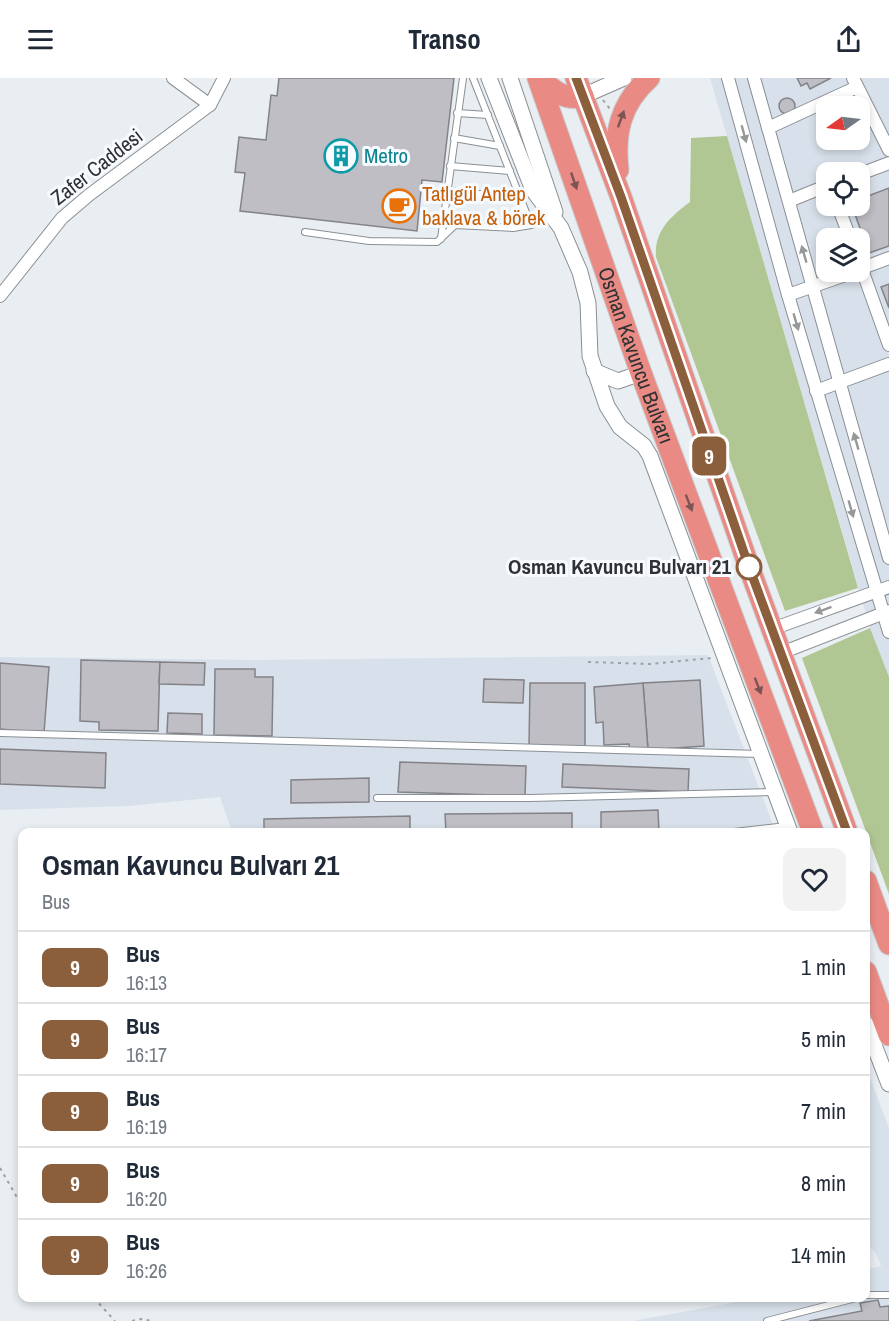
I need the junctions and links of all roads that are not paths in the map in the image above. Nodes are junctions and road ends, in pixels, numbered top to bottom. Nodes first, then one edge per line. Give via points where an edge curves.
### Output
1 (173, 78) edge
2 (224, 78) edge
3 (463, 78) edge
4 (473, 78) edge
5 (489, 78) edge
6 (510, 78) edge
7 (624, 78) edge
8 (649, 78) edge
9 (728, 78) edge
10 (754, 78) edge
11 (855, 82) edge
12 (548, 86) edge
13 (586, 94) edge
14 (210, 105) junction
15 (457, 113) junction
16 (488, 116) junction
17 (554, 126) junction
18 (768, 128) junction
19 (454, 138) junction
20 (500, 146) junction
21 (889, 150) edge
22 (889, 163) edge
23 (450, 166) junction
24 (870, 170) edge
25 (510, 171) junction
26 (816, 190) edge
27 (447, 191) junction
28 (621, 197) junction
29 (521, 198) junction
30 (789, 201) junction
31 (550, 211) junction
32 (531, 225) junction
33 (561, 228) junction
34 (305, 232) dead end
35 (441, 240) junction
36 (889, 258) edge
37 (870, 264) edge
38 (825, 282) edge
39 (864, 282) edge
40 (813, 287) junction
41 (788, 295) junction
42 (0, 296) edge
43 (889, 345) edge
44 (889, 364) edge
45 (594, 371) junction
46 (641, 374) junction
47 (618, 381) junction
48 (840, 383) junction
49 (816, 391) junction
50 (606, 406) junction
51 (889, 555) edge
52 (889, 587) edge
53 (875, 592) junction
54 (886, 612) edge
55 (772, 629) junction
56 (889, 632) edge
57 (781, 653) junction
58 (0, 733) edge
59 (760, 754) junction
60 (774, 792) junction
61 (377, 798) dead end
62 (789, 828) edge
63 (811, 828) edge
64 (846, 828) edge
65 (870, 892) edge
66 (889, 944) edge
67 (870, 996) edge
68 (870, 1034) edge
69 (889, 1035) edge
70 (889, 1084) edge
71 (870, 1295) edge
72 (889, 1295) edge
73 (841, 1302) edge
74 (767, 1321) edge

1 - 14 street
2 - 14 street, Zafer Caddesi
3 - 15 lane
4 - 16 lane
5 - 31 street via 533,190
6 - 33 street
7 - 13 street
28 -> 8 highway via 616,141 621,115
9 -> 41 street
10 - 18 street
11 - 18 street
11 - 21 street
12 - 13 highway via 567,97
12 - 17 highway, Osman Kavuncu Bulvarı
13 - 17 highway via 582,105 567,103 556,112
13 - 28 highway, Osman Kavuncu Bulvarı
14 - 42 street, Zafer Caddesi via 62,218
15 - 16 lane
15 - 19 lane
16 - 20 lane
17 -> 46 highway, Osman Kavuncu Bulvarı
18 - 30 street
19 - 20 lane
19 - 23 lane
20 - 25 lane
22 - 24 street
23 - 25 lane
23 - 27 lane
25 - 29 lane
26 - 30 street
27 - 29 lane
27 - 35 lane
28 - 55 highway, Osman Kavuncu Bulvarı
29 - 32 lane
40 -> 30 street
31 - 32 lane
31 - 33 street
32 - 35 lane via 513,228 458,224
33 - 45 street via 587,295
34 - 35 lane via 369,241
36 - 37 street
38 - 40 street
39 - 43 street
40 - 41 street
40 - 48 street
41 -> 49 street
44 - 48 street
45 - 47 street
45 - 50 street
46 - 47 street
46 -> 63 highway, Osman Kavuncu Bulvarı
47 - 50 street
48 - 49 street
51 -> 48 street
49 -> 53 street
50 - 59 street via 620,427 648,451
52 - 53 street
53 - 54 street
53 -> 55 street
54 - 56 street
54 - 57 street
55 - 57 highway, Osman Kavuncu Bulvarı
57 - 64 highway, Osman Kavuncu Bulvarı
58 - 59 lane
59 - 60 street
60 - 61 lane
60 - 62 street
65 - 66 highway
67 - 69 highway
68 - 70 street
71 - 72 lane
73 - 74 lane

